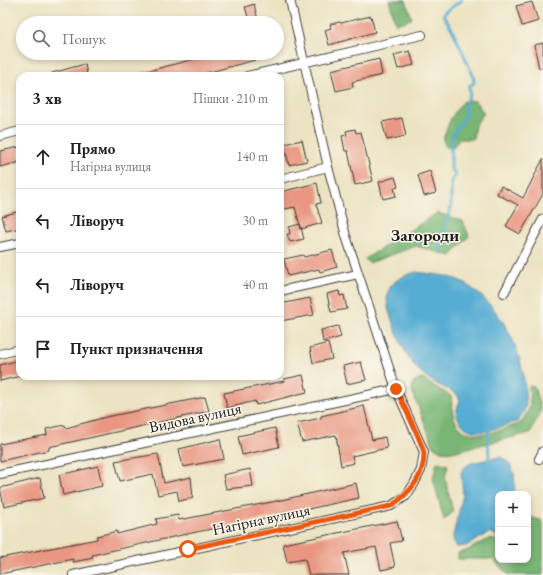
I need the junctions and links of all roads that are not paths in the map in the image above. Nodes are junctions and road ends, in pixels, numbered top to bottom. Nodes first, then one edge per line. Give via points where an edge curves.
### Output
1 (290, 0) edge
2 (422, 34) dead end
3 (305, 62) junction
4 (264, 72) edge
5 (16, 132) edge
6 (0, 136) edge
7 (328, 168) junction
8 (284, 178) edge
9 (543, 219) edge
10 (16, 244) edge
11 (0, 247) edge
12 (358, 274) junction
13 (284, 290) edge
14 (504, 293) dead end
15 (16, 351) edge
16 (0, 354) edge
17 (396, 389) junction
18 (0, 474) edge
19 (73, 575) edge

1 - 3 street
2 - 3 street
3 - 4 street
3 - 7 street
5 - 6 street
7 - 8 street
7 - 12 street
9 - 14 street
10 - 11 street
12 - 13 street
12 - 17 street
15 - 16 street
17 - 18 street, Видова вулиця
17 - 19 street, Нагірна вулиця via 424,452 421,470 406,496 391,506

